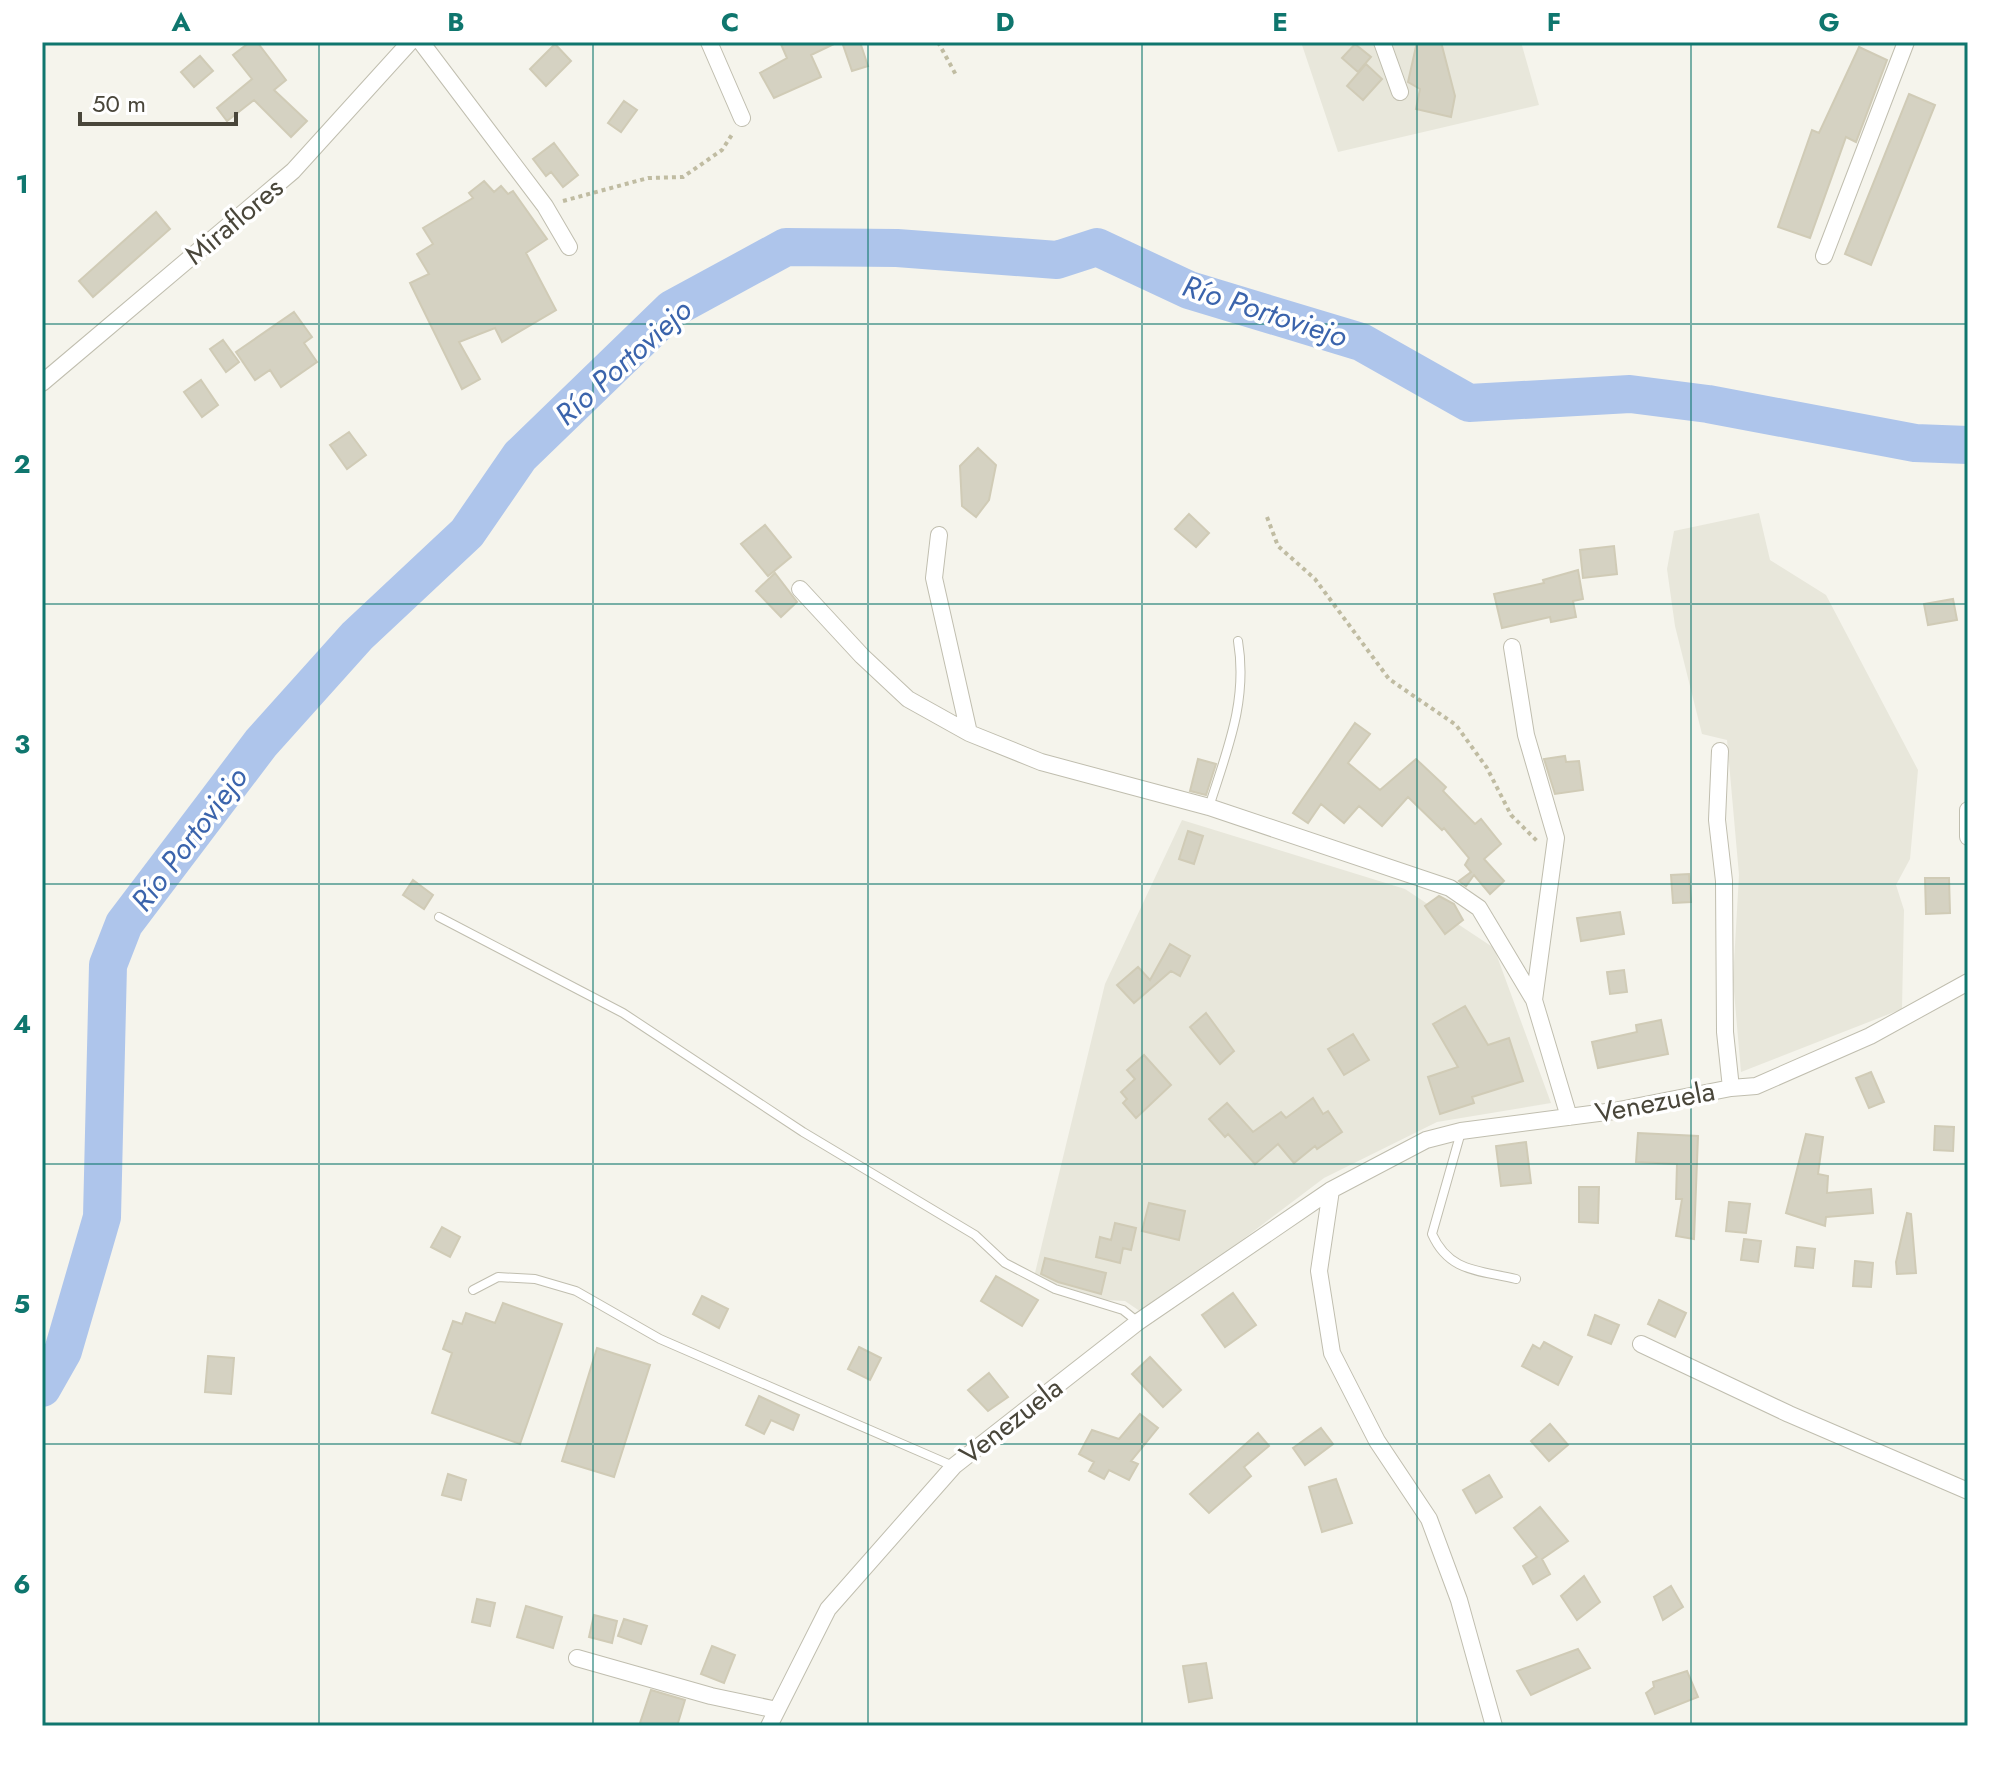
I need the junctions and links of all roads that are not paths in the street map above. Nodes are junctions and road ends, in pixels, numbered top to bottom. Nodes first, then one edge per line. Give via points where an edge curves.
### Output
1 (410, 42) edge
2 (421, 42) edge
3 (709, 42) edge
4 (1382, 42) edge
5 (1906, 42) edge
6 (1400, 92) dead end
7 (742, 118) road end
8 (569, 247) dead end
9 (1824, 256) dead end
10 (42, 383) edge
11 (939, 535) dead end
12 (800, 589) dead end
13 (1238, 641) dead end
14 (1512, 647) dead end
15 (969, 733) junction
16 (1720, 751) dead end
17 (1209, 807) junction
18 (1968, 810) edge
19 (1968, 837) edge
20 (439, 917) dead end
21 (1968, 982) edge
22 (1534, 1000) junction
23 (1731, 1088) junction
24 (1569, 1117) junction
25 (1461, 1131) junction
26 (1331, 1190) junction
27 (1516, 1279) dead end
28 (473, 1290) dead end
29 (1138, 1322) junction
30 (1641, 1344) dead end
31 (954, 1466) junction
32 (1968, 1491) edge
33 (577, 1658) dead end
34 (777, 1710) junction
35 (769, 1726) edge
36 (1494, 1726) edge

1 - 10 street, Miraflores via 293,171
2 - 8 street via 545,206
3 - 7 street
4 - 6 street
5 - 9 street
11 - 15 street via 934,578
12 - 15 street via 908,699
13 - 17 lane via 1244,675
14 - 22 street via 1526,735 1556,838
15 - 17 street via 1041,762
16 - 23 street via 1717,820
17 - 22 street via 1450,888 1479,908
18 - 19 street
20 - 29 lane via 623,1013 803,1132 975,1235 1005,1263 1055,1289 1123,1310
21 - 23 street, Venezuela via 1870,1036 1756,1086
22 - 24 street
23 - 24 street, Venezuela
24 - 25 street, Venezuela
25 - 26 street, Venezuela via 1426,1140
25 - 27 lane via 1432,1234 1442,1255 1467,1268
26 - 29 street, Venezuela
26 - 36 street via 1319,1271 1332,1353 1377,1441 1429,1519 1459,1600
28 - 31 lane via 498,1277 535,1279 576,1291 660,1339
29 - 31 street, Venezuela
30 - 32 street
31 - 34 street, Venezuela via 828,1609
33 - 34 street
34 - 35 street, Venezuela

